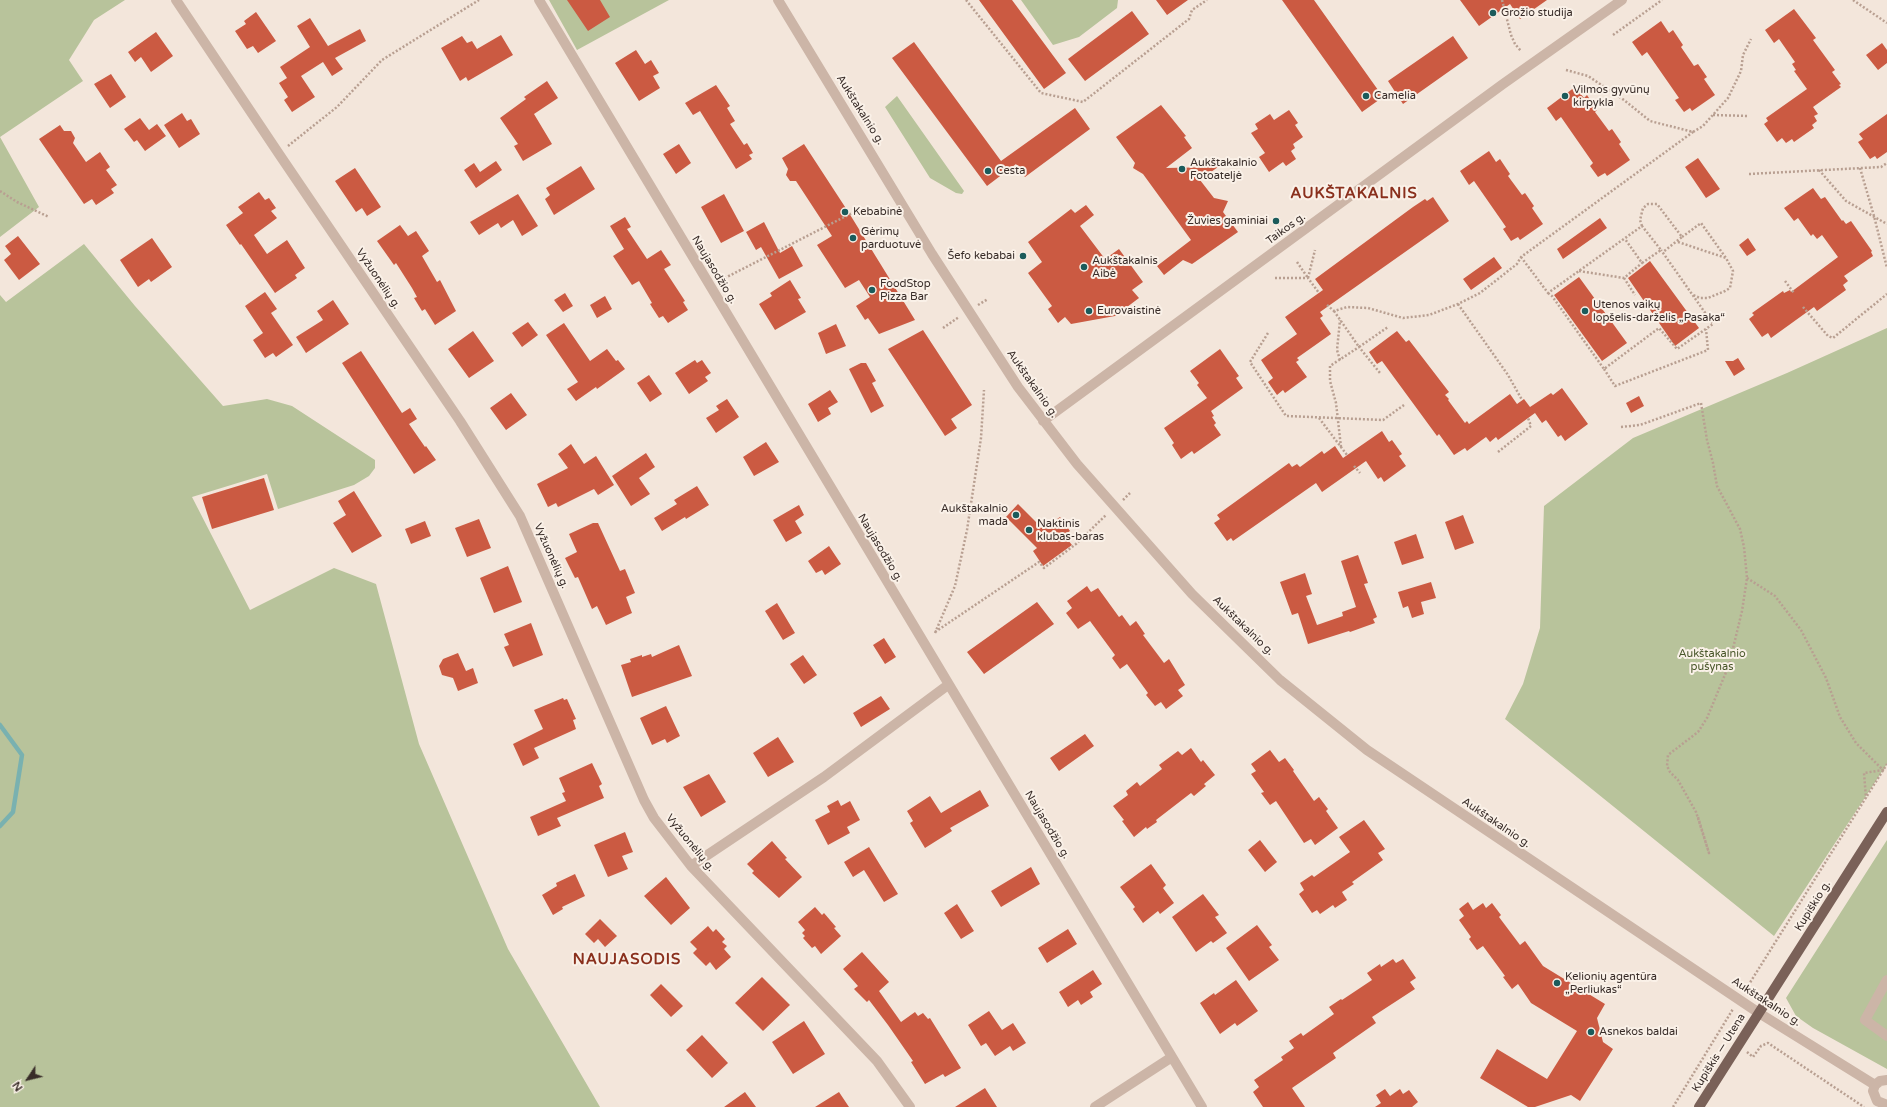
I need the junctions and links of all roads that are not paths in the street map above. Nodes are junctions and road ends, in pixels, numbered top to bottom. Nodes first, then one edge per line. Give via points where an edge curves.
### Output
1 (176, 0) edge
2 (539, 0) edge
3 (778, 0) edge
4 (1622, 0) edge
5 (1043, 421) junction
6 (948, 685) junction
7 (1887, 812) edge
8 (691, 866) junction
9 (1887, 980) edge
10 (1759, 1013) junction
11 (1887, 1036) edge
12 (1172, 1057) junction
13 (1887, 1080) edge
14 (1875, 1085) junction
15 (1887, 1105) edge
16 (910, 1107) edge
17 (1095, 1107) edge
18 (1202, 1107) edge
19 (1700, 1107) edge

1 - 8 street, Vyžuonėlių g. via 460,421 520,516 644,800 669,839
2 - 6 street, Naujasodžio g.
3 - 5 street, Aukštakalnio g. via 932,254
4 - 5 street, Taikos g. via 1503,84
5 - 10 street, Aukštakalnio g. via 1115,508 1192,594 1280,680 1367,750
6 - 8 street via 824,777
6 - 12 street, Naujasodžio g.
7 - 10 main road, Kupiškio g.
8 - 16 street, Vyžuonėlių g. via 877,1061
9 - 11 street via 1865,1020
10 - 14 street, Aukštakalnio g.
10 - 19 main road, Kupiškis — Utena
12 - 17 street
12 - 18 street, Naujasodžio g.
13 - 14 street
14 - 15 street via 1874,1096 1879,1103

